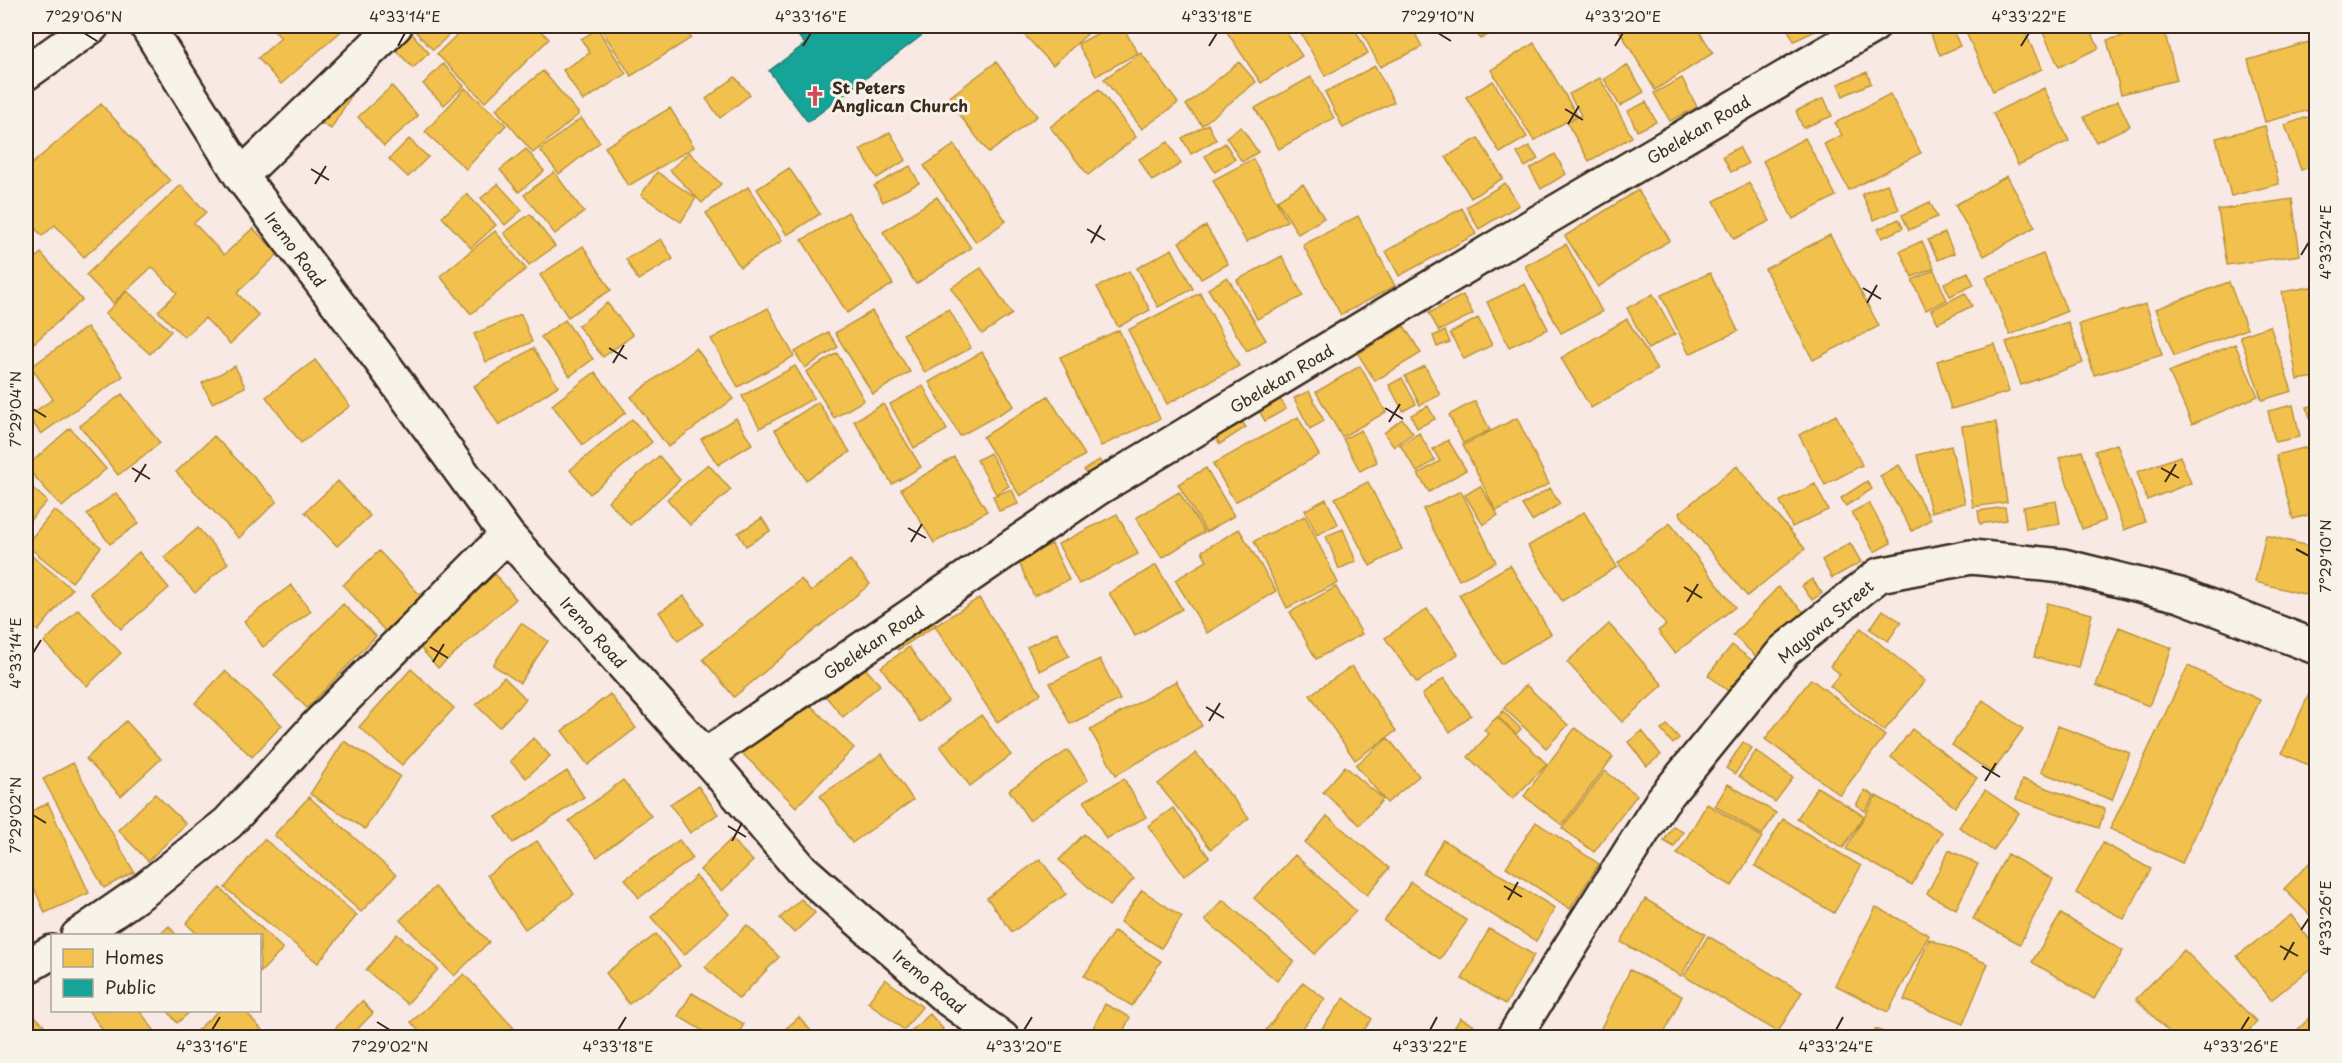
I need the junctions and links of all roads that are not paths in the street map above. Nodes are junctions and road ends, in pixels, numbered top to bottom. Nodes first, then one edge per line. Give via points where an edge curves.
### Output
1 (92, 26) edge
2 (147, 26) edge
3 (395, 26) edge
4 (1873, 26) edge
5 (26, 73) edge
6 (241, 176) junction
7 (507, 535) junction
8 (2316, 647) edge
9 (705, 756) junction
10 (81, 934) edge
11 (51, 953) edge
12 (26, 967) edge
13 (1002, 1038) edge
14 (1513, 1038) edge

1 - 5 street
2 - 6 street, Iremo Road
3 - 6 street
4 - 9 street, Gbelekan Road via 1098,488
6 - 7 street, Iremo Road via 380,358
7 - 9 street, Iremo Road
7 - 10 street via 315,728 228,823 143,891
8 - 14 street, Mayowa Street via 2180,596 2062,566 1971,557 1879,575 1784,651 1662,801
9 - 13 street, Iremo Road via 801,869 947,998
11 - 12 street

